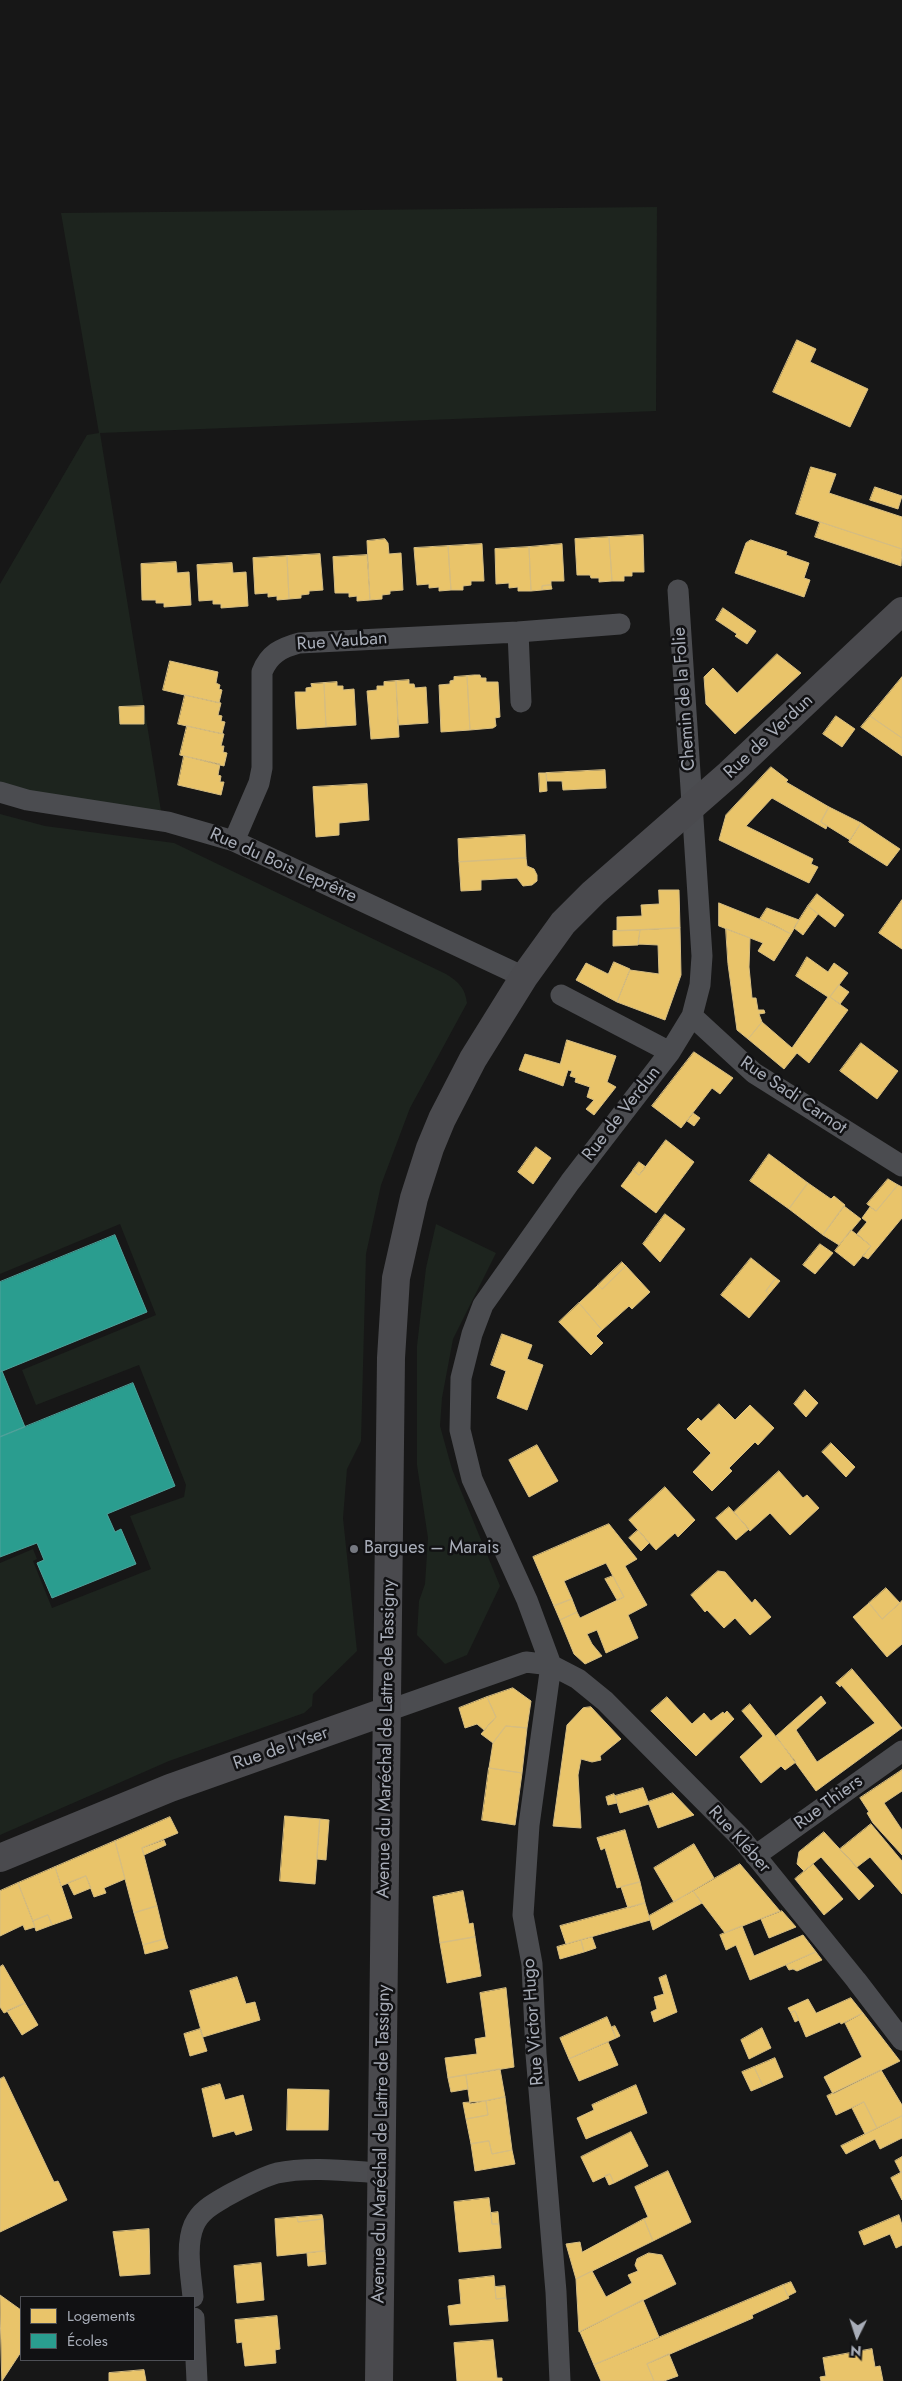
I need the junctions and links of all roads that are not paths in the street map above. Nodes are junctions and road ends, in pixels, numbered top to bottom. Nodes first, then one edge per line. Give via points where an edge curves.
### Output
1 (678, 590) dead end
2 (902, 611) edge
3 (620, 624) dead end
4 (518, 632) junction
5 (521, 702) dead end
6 (0, 792) edge
7 (692, 808) junction
8 (234, 841) junction
9 (524, 977) junction
10 (561, 995) dead end
11 (692, 1016) junction
12 (670, 1052) junction
13 (902, 1166) edge
14 (551, 1665) junction
15 (388, 1711) junction
16 (902, 1751) edge
17 (755, 1856) junction
18 (5, 1858) edge
19 (902, 2040) edge
20 (381, 2173) junction
21 (192, 2296) edge
22 (195, 2339) edge
23 (197, 2381) edge
24 (379, 2381) edge
25 (560, 2381) edge

1 - 7 street, Chemin de la Folie
2 - 7 main road, Rue de Verdun
3 - 4 street, Rue Vauban
4 - 5 street
4 - 8 street, Rue Vauban via 299,643 274,653 262,672 262,768
6 - 8 street, Rue du Bois Leprêtre via 27,800 168,822
7 - 9 main road, Avenue du Maréchal de Lattre de Tassigny via 563,923
7 - 11 street, Rue de Verdun via 702,956 700,985
8 - 9 street, Rue du Bois Leprêtre
9 - 15 main road, Avenue du Maréchal de Lattre de Tassigny via 492,1025 442,1119 414,1198 396,1278 391,1358
10 - 12 street
11 - 12 street, Rue de Verdun
11 - 13 street, Rue Sadi Carnot via 754,1073
12 - 14 street, Rue de Verdun via 570,1182 483,1305 461,1378 460,1430 472,1479 527,1600
14 - 15 street, Rue de l'Yser via 526,1662
14 - 17 street, Rue Kléber via 592,1690
14 - 25 street, Rue Victor Hugo via 529,1825 523,1915 532,1964
15 - 18 main road, Rue de l'Yser via 170,1788
15 - 20 main road, Avenue du Maréchal de Lattre de Tassigny
16 - 17 street, Rue Thiers
17 - 19 street, Rue Kléber
20 - 21 street via 294,2170 260,2179 214,2204 201,2213 190,2240
20 - 24 main road, Avenue du Maréchal de Lattre de Tassigny
22 - 23 street

